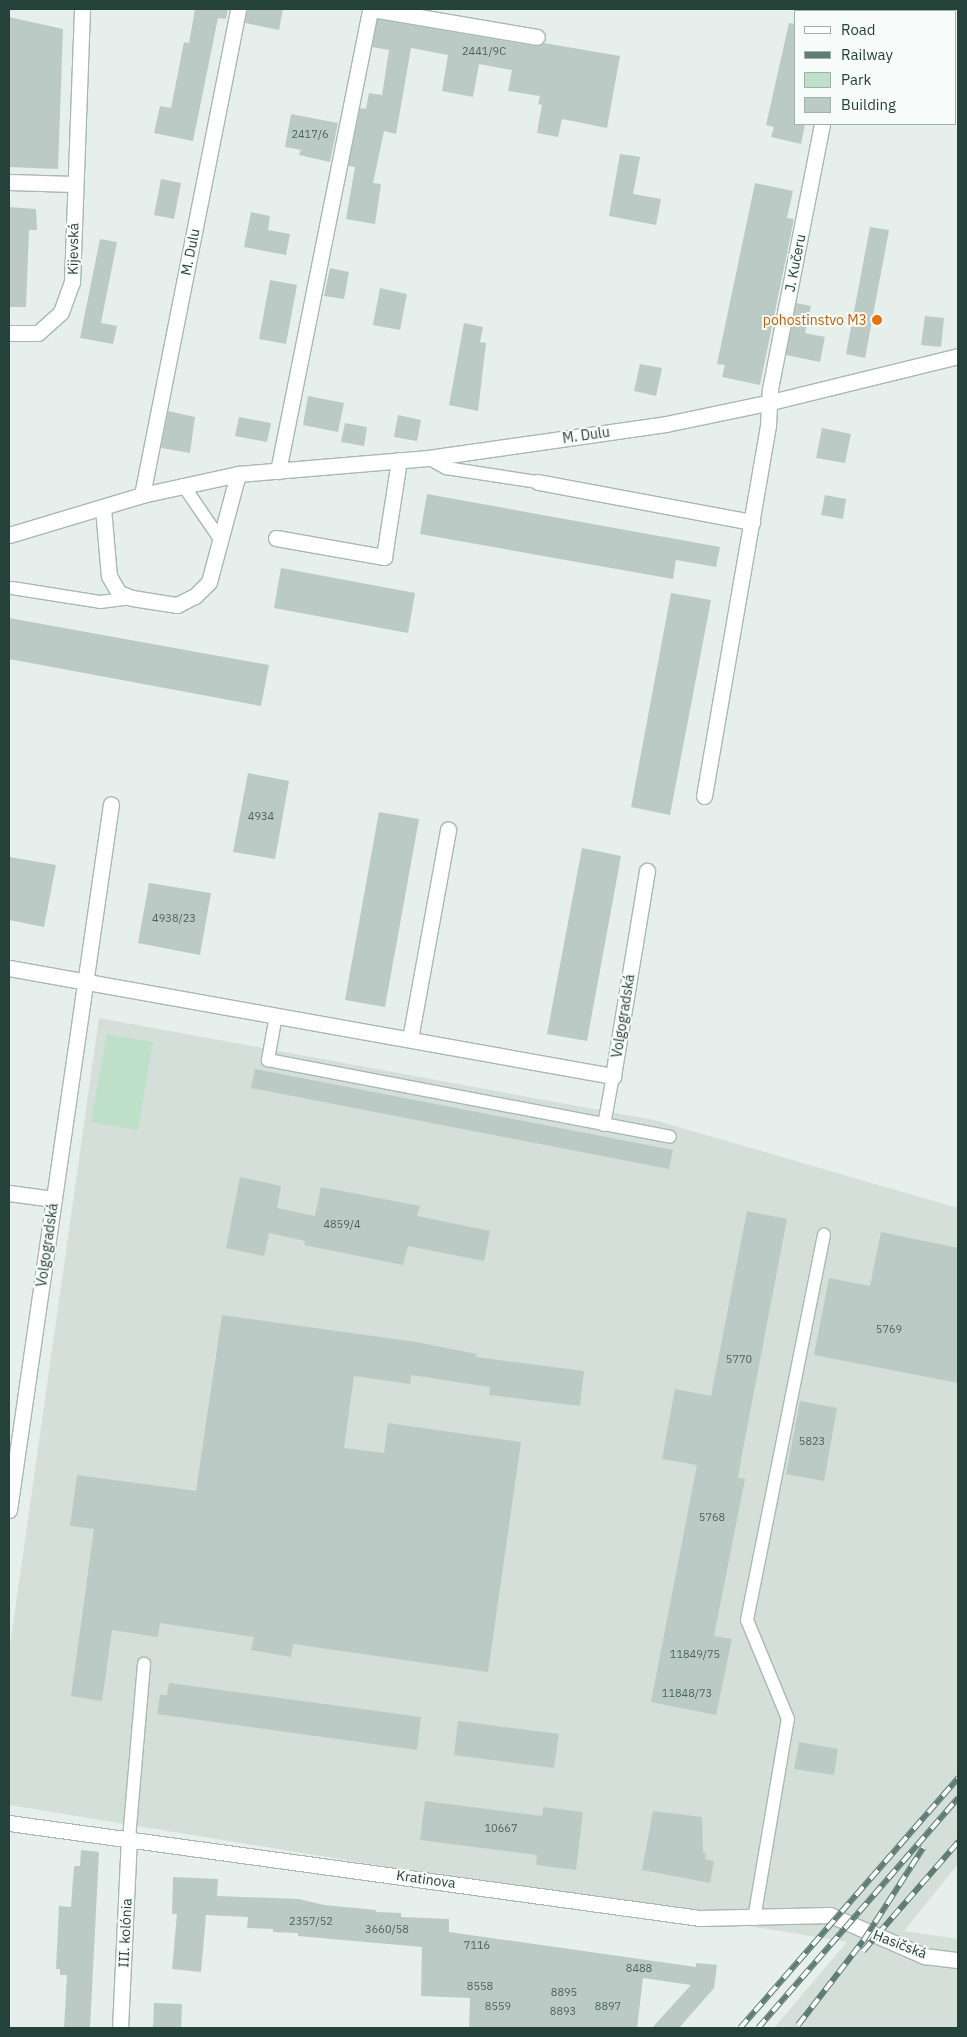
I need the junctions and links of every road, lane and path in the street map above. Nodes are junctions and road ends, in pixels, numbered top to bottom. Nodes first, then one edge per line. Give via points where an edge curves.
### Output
1 (82, 9) edge
2 (238, 9) edge
3 (371, 9) edge
4 (536, 37) dead end
5 (822, 125) edge
6 (9, 182) edge
7 (74, 184) junction
8 (9, 333) edge
9 (958, 356) edge
10 (771, 402) junction
11 (428, 458) junction
12 (399, 460) junction
13 (278, 471) junction
14 (238, 474) junction
15 (538, 482) joint
16 (183, 485) junction
17 (142, 495) junction
18 (103, 508) junction
19 (752, 522) junction
20 (9, 535) edge
21 (276, 538) dead end
22 (220, 539) junction
23 (12, 588) dead end
24 (132, 598) junction
25 (704, 796) dead end
26 (110, 804) dead end
27 (448, 829) dead end
28 (647, 871) dead end
29 (9, 968) edge
30 (85, 981) junction
31 (276, 1015) junction
32 (410, 1039) junction
33 (613, 1076) junction
34 (604, 1125) junction
35 (670, 1137) dead end
36 (9, 1193) edge
37 (54, 1199) junction
38 (824, 1235) dead end
39 (9, 1510) edge
40 (144, 1664) dead end
41 (9, 1823) edge
42 (129, 1839) junction
43 (754, 1919) junction
44 (844, 1919) joint
45 (958, 1960) edge
46 (120, 2028) edge

1 - 7 street, Kijevská
2 - 17 street, M. Dulu
3 - 4 street
3 - 13 street
5 - 10 street, J. Kučeru via 770,390
6 - 7 street
7 - 8 street, Kijevská via 72,282 60,312 38,333
9 - 10 street, M. Dulu
10 - 11 street, M. Dulu via 666,424
10 - 19 street
11 - 12 street, M. Dulu
11 - 15 lane via 446,468
12 - 13 street, M. Dulu
12 - 21 street via 384,557
13 - 14 street, M. Dulu
14 - 16 street, M. Dulu
14 - 22 street
15 - 19 street
16 - 17 street, M. Dulu
16 - 22 lane
17 - 18 street, M. Dulu
18 - 20 street, M. Dulu
18 - 24 street via 109,576 120,593
19 - 25 street
22 - 24 street via 209,582 195,596 177,605
23 - 24 lane via 100,602
26 - 30 street, Volgogradská
27 - 32 street
28 - 33 street, Volgogradská
29 - 30 street, Volgogradská
30 - 31 street, Volgogradská
30 - 37 street, Volgogradská
31 - 32 street, Volgogradská
31 - 34 lane via 268,1060
32 - 33 street, Volgogradská
33 - 34 lane
34 - 35 lane
36 - 37 street
37 - 39 street, Volgogradská
38 - 43 lane via 747,1620 788,1719
40 - 42 lane
41 - 42 street, Kratinova
42 - 43 street, Kratinova via 700,1918
42 - 46 street, III. kolónia
43 - 44 street, Kratinova via 802,1914
44 - 45 street, Hasičská via 916,1953

